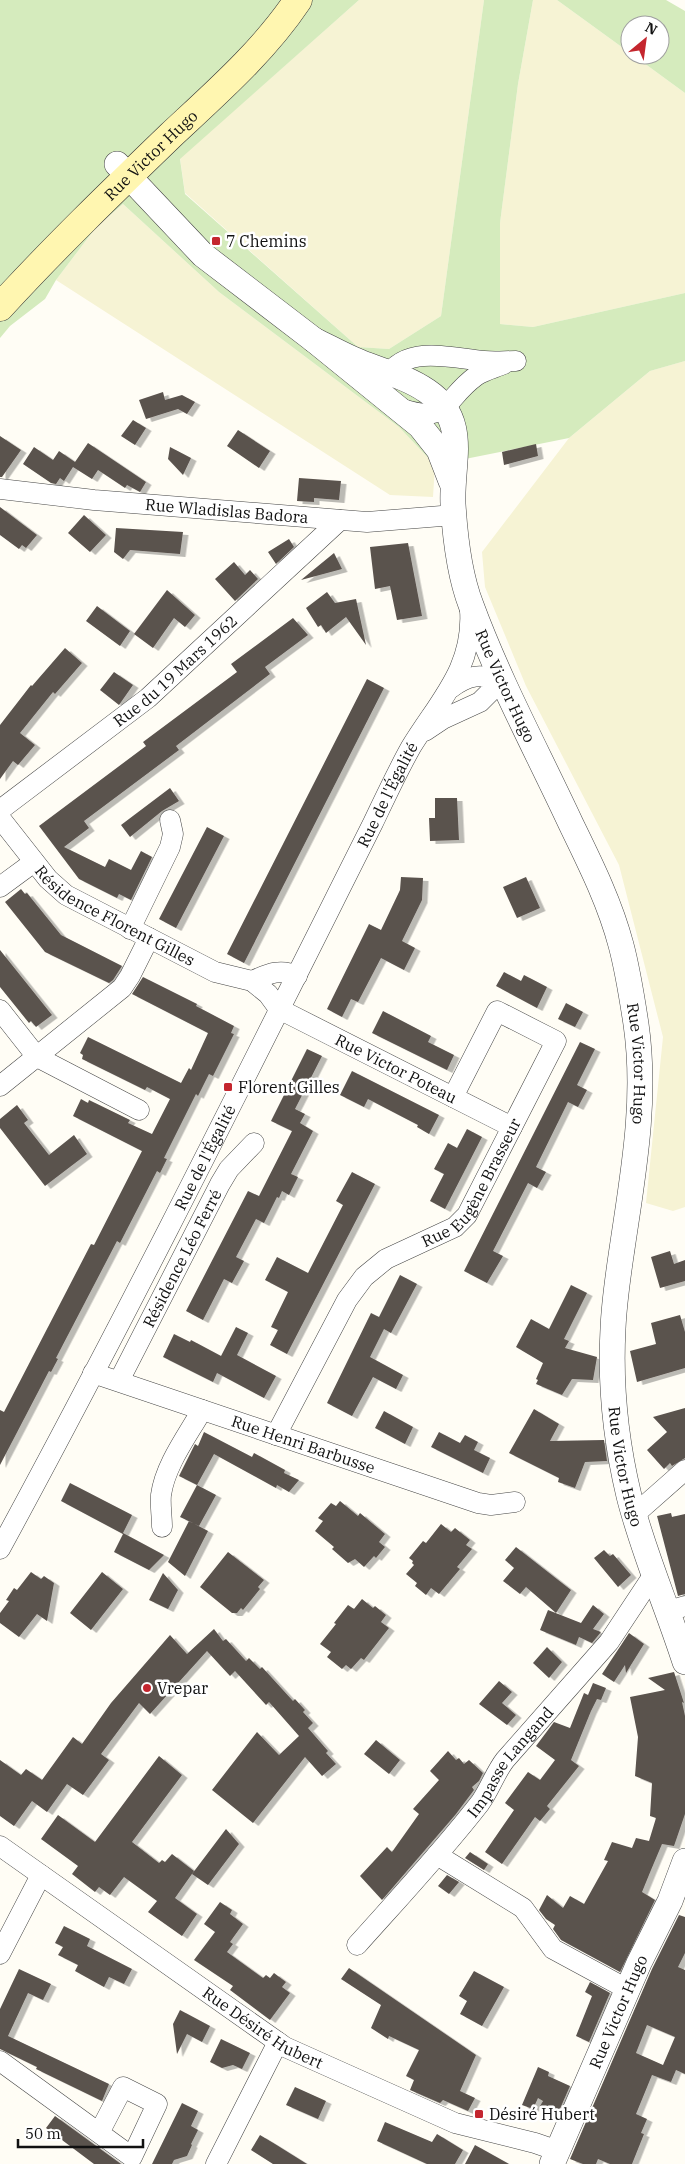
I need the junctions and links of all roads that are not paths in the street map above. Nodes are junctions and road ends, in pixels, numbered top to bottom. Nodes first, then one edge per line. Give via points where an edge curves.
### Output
1 (292, 0) edge
2 (298, 0) edge
3 (122, 170) junction
4 (0, 294) edge
5 (0, 307) edge
6 (389, 392) junction
7 (444, 408) junction
8 (0, 489) edge
9 (453, 489) junction
10 (454, 515) junction
11 (340, 520) junction
12 (469, 600) junction
13 (501, 681) junction
14 (451, 688) junction
15 (419, 735) junction
16 (0, 810) edge
17 (0, 818) edge
18 (170, 820) dead end
19 (34, 862) junction
20 (0, 887) edge
21 (130, 928) junction
22 (149, 938) junction
23 (297, 976) junction
24 (252, 981) junction
25 (279, 1009) junction
26 (0, 1010) edge
27 (37, 1057) junction
28 (0, 1086) edge
29 (453, 1097) junction
30 (139, 1110) dead end
31 (512, 1128) junction
32 (254, 1143) dead end
33 (93, 1373) junction
34 (119, 1381) junction
35 (202, 1410) junction
36 (276, 1435) junction
37 (685, 1470) edge
38 (515, 1502) dead end
39 (634, 1514) junction
40 (162, 1527) dead end
41 (0, 1549) edge
42 (654, 1574) junction
43 (676, 1608) edge
44 (685, 1662) edge
45 (0, 1846) edge
46 (437, 1854) junction
47 (685, 1861) edge
48 (42, 1875) junction
49 (357, 1944) dead end
50 (0, 1954) edge
51 (627, 1989) junction
52 (278, 2042) junction
53 (0, 2061) edge
54 (99, 2134) dead end
55 (555, 2158) edge
56 (216, 2164) edge

1 - 3 main road, Rue Victor Hugo via 224,61
2 - 3 main road, Rue Victor Hugo via 232,77
3 - 4 main road, Rue Victor Hugo via 36,246
3 - 5 main road, Rue Victor Hugo
3 - 6 street via 203,255 314,340 356,361
6 - 7 street via 428,392
6 - 7 street via 421,415 430,415
6 - 7 street via 400,363 408,359 429,354 484,361 516,360 477,375
6 - 9 street via 434,443 447,467
7 - 9 street via 456,440
8 - 11 street, Rue Wladislas Badora
9 - 10 street, Rue Victor Hugo
10 - 11 street, Rue Wladislas Badora via 378,522
10 - 12 street, Rue Victor Hugo
11 - 16 street, Rue du 19 Mars 1962 via 148,698
12 - 13 street, Rue Victor Hugo
12 - 14 street, Rue de l'Égalité via 469,643
13 - 14 street, Rue de l'Égalité via 474,675
13 - 15 street, Rue de l'Égalité via 480,702 443,718
13 - 39 street, Rue Victor Hugo via 606,900 621,944 636,1024 639,1132 615,1297 612,1347 618,1437
14 - 15 street, Rue de l'Égalité
15 - 23 street, Rue de l'Égalité
17 - 19 street, Résidence Florent Gilles
18 - 21 street via 173,834 170,848
19 - 20 street
19 - 21 street, Résidence Florent Gilles via 66,895
21 - 22 street, Résidence Florent Gilles
22 - 24 street, Résidence Florent Gilles via 215,972
22 - 27 street via 122,988
23 - 24 street via 284,971
23 - 25 street, Rue de l'Égalité
24 - 25 street, Résidence Florent Gilles
25 - 29 street, Rue Victor Poteau
25 - 33 street, Rue de l'Égalité
26 - 27 street
27 - 28 street
27 - 30 street
29 - 31 street, Rue Victor Poteau
29 - 31 street, Rue Eugène Brasseur via 497,1011 556,1041
31 - 36 street, Rue Eugène Brasseur via 460,1223 386,1258 357,1285
32 - 34 street, Résidence Léo Ferré via 229,1169 220,1184
33 - 34 street, Rue Henri Barbusse
33 - 41 street, Rue de l'Égalité
34 - 35 street, Rue Henri Barbusse
35 - 36 street, Rue Henri Barbusse
35 - 40 street via 163,1486
36 - 38 street, Rue Henri Barbusse via 478,1503
37 - 39 street
39 - 42 street, Rue Victor Hugo
42 - 43 street, Rue Victor Hugo
42 - 46 street, Impasse Langand via 609,1642 501,1766 480,1802
43 - 44 street, Rue Victor Hugo
45 - 48 street, Rue Désiré Hubert
46 - 49 street, Impasse Langand
46 - 51 street via 522,1908 553,1949
47 - 51 street, Rue Victor Hugo via 670,1901
48 - 50 street
48 - 52 street, Rue Désiré Hubert
51 - 55 street, Rue Victor Hugo
52 - 55 street, Rue Désiré Hubert via 455,2123 535,2143
52 - 56 street
53 - 54 street

